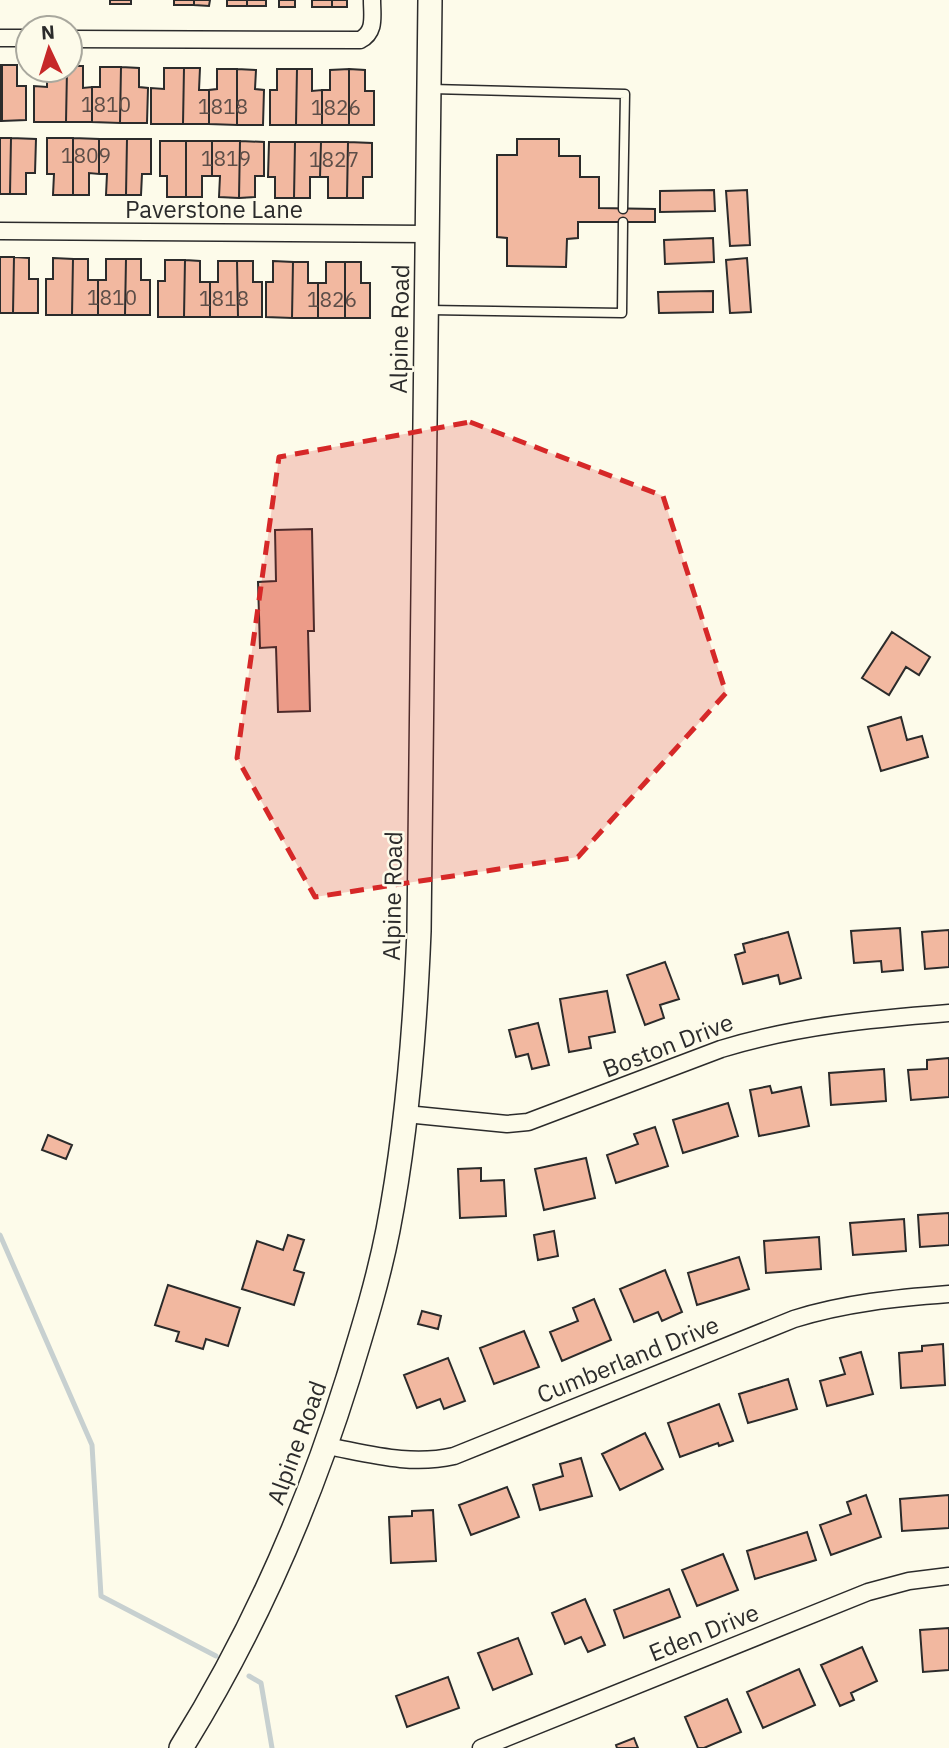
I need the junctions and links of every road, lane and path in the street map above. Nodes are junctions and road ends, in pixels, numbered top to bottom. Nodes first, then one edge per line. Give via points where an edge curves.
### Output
1 (372, 0) edge
2 (430, 0) edge
3 (84, 39) edge
4 (429, 89) junction
5 (623, 209) dead end
6 (623, 222) dead end
7 (0, 231) edge
8 (427, 234) junction
9 (426, 310) junction
10 (949, 1013) edge
11 (406, 1114) junction
12 (949, 1294) edge
13 (327, 1446) junction
14 (949, 1576) edge
15 (181, 1748) edge
16 (481, 1748) edge

1 - 3 street via 372,28 360,40
2 - 4 main road, Alpine Road
4 - 5 lane via 625,94
4 - 8 main road, Alpine Road
6 - 9 lane via 622,313
7 - 8 street, Paverstone Lane
8 - 9 main road, Alpine Road
9 - 11 main road, Alpine Road via 419,931
10 - 11 street, Boston Drive via 818,1025 752,1039 528,1122
11 - 13 main road, Alpine Road via 378,1275
12 - 13 street, Cumberland Drive via 879,1299 794,1319 454,1456 409,1461
13 - 15 main road, Alpine Road via 270,1587 239,1651
14 - 16 street, Eden Drive via 868,1592

